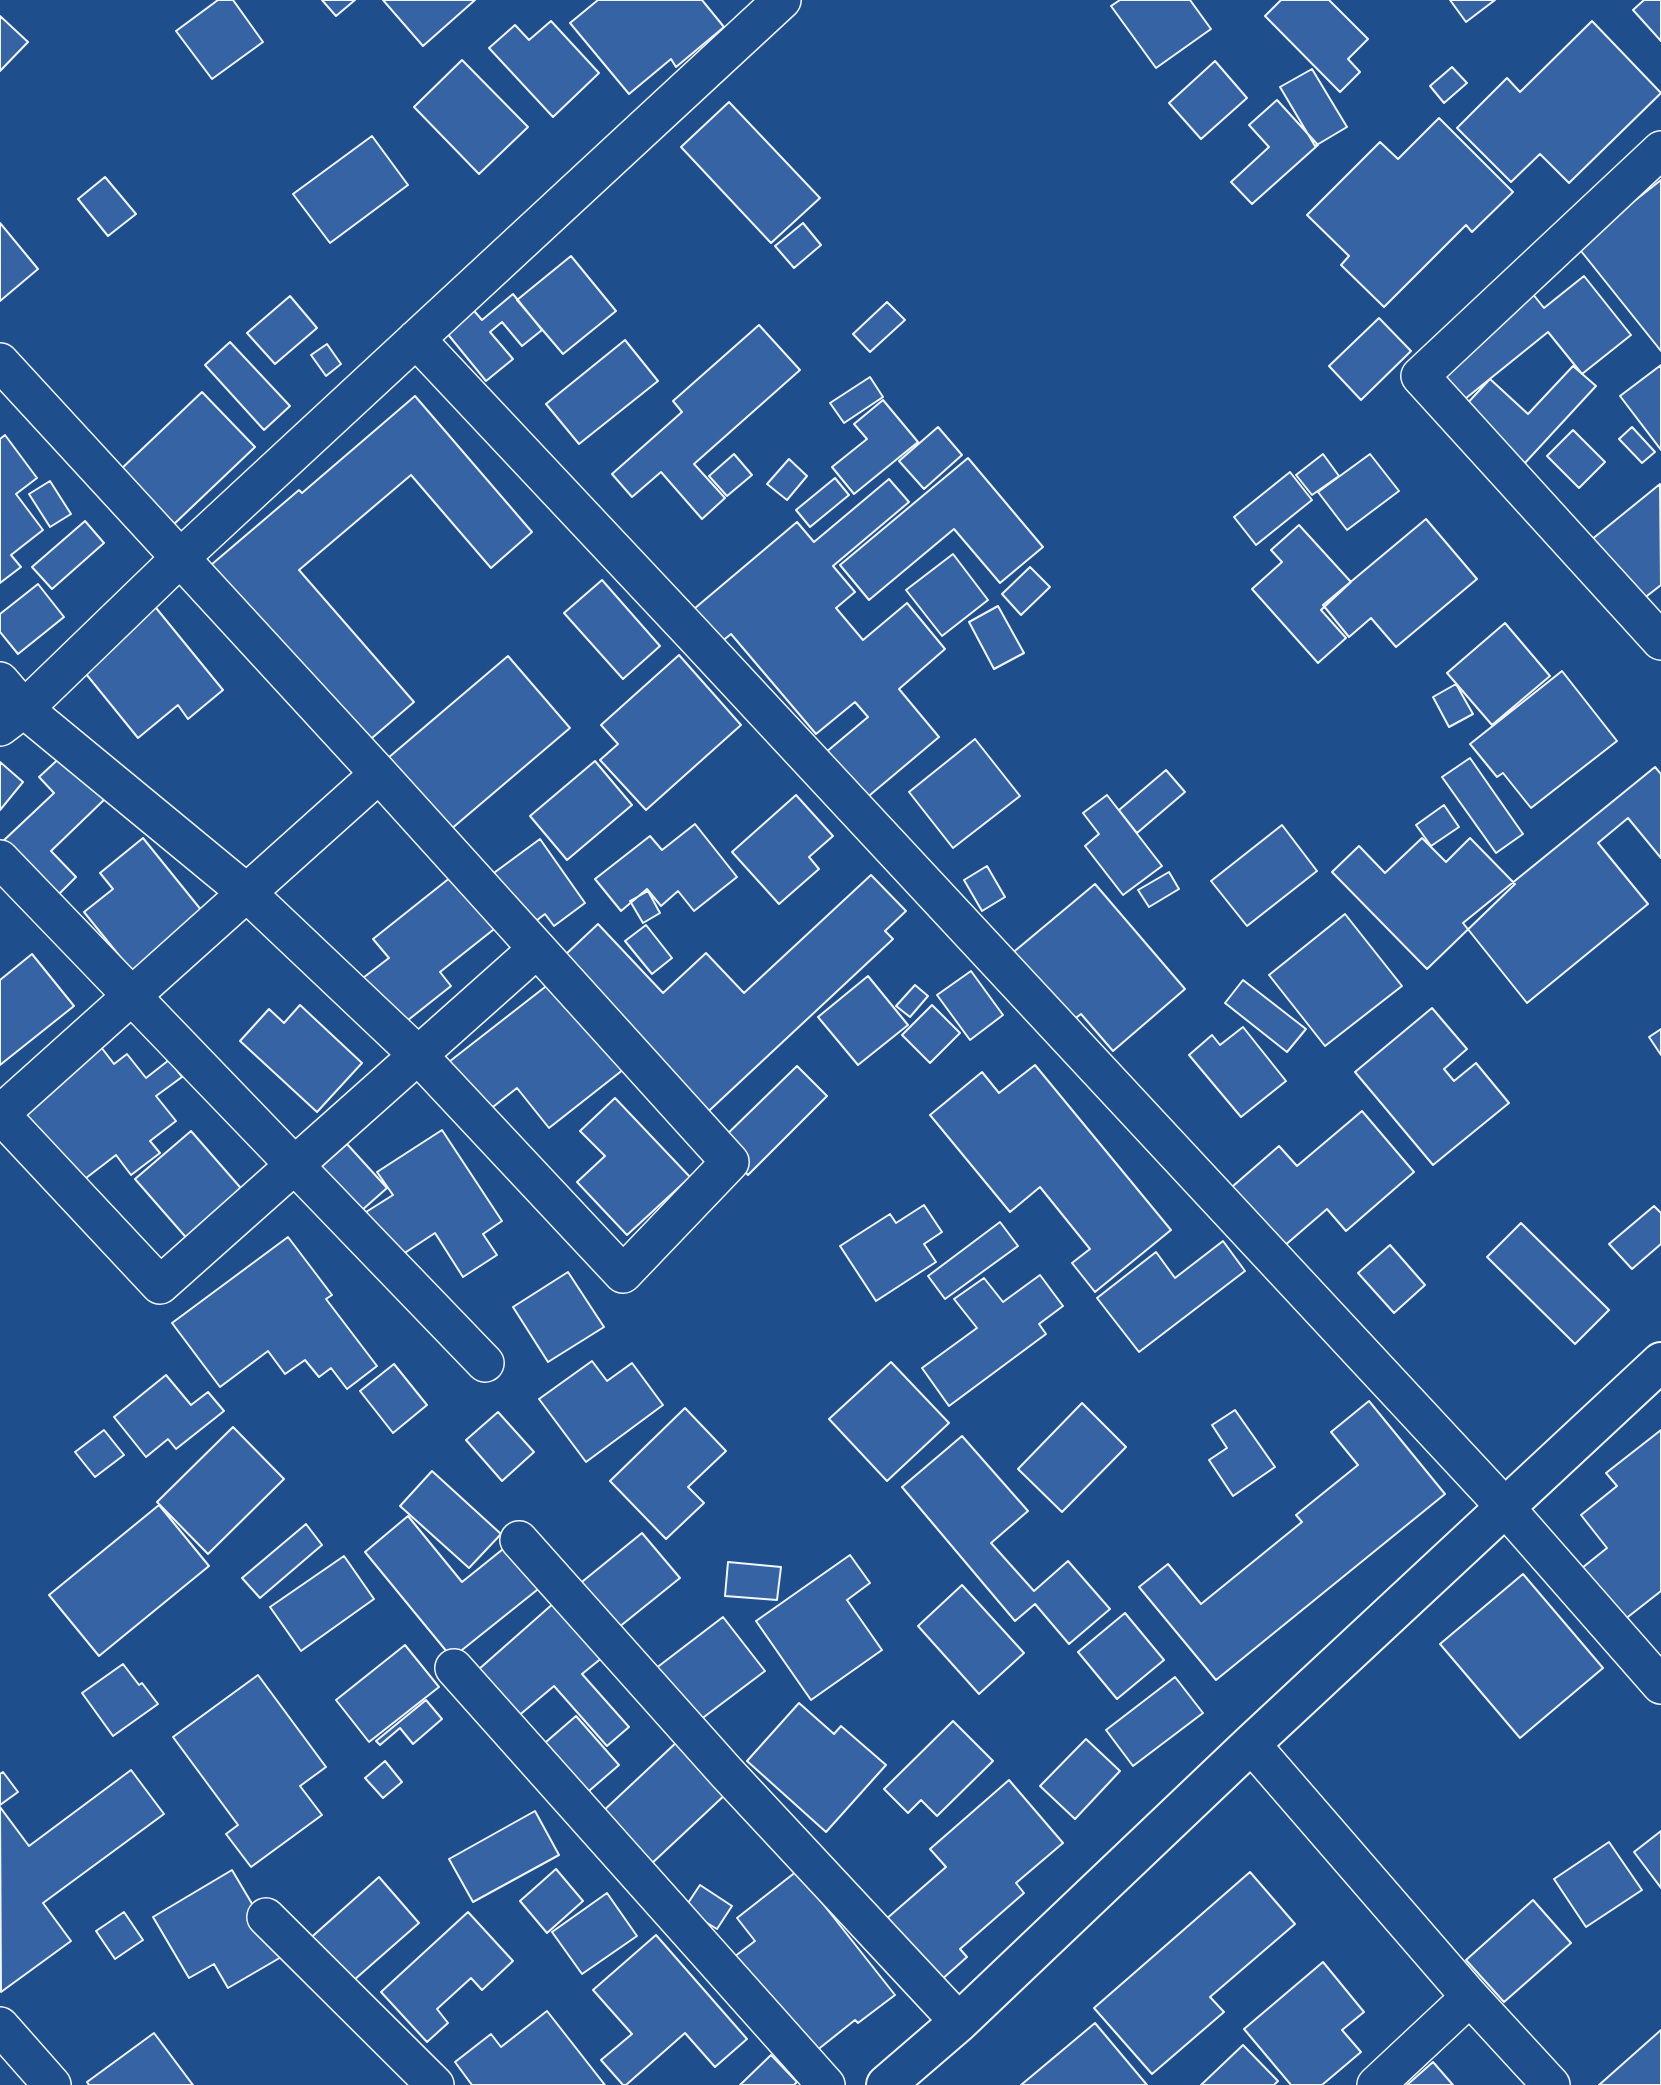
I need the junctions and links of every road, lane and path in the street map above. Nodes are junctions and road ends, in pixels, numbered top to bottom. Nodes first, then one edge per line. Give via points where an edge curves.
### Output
1 (772, 3) edge
2 (1661, 150) edge
3 (416, 339) junction
4 (0, 362) edge
5 (180, 559) junction
6 (1661, 641) edge
7 (0, 681) edge
8 (12, 718) edge
9 (379, 774) junction
10 (0, 859) edge
11 (247, 893) junction
12 (536, 950) junction
13 (132, 996) junction
14 (418, 1055) junction
15 (294, 1165) junction
16 (1661, 1362) edge
17 (485, 1363) dead end
18 (1505, 1507) junction
19 (519, 1540) dead end
20 (454, 1668) dead end
21 (1661, 1685) edge
22 (1251, 1744) junction
23 (265, 1917) dead end
24 (1470, 1997) junction
25 (960, 2022) junction
26 (0, 2026) edge
27 (52, 2085) edge
28 (435, 2085) edge
29 (826, 2085) edge
30 (886, 2085) edge
31 (1376, 2085) edge
32 (1551, 2085) edge

1 - 3 street
2 - 6 street via 1420,376
3 - 5 street
3 - 18 street
4 - 5 street
5 - 8 street
5 - 9 street
7 - 8 street
8 - 11 street
9 - 11 street
9 - 12 street
10 - 13 street
11 - 13 street
11 - 14 street
12 - 14 street
12 - 14 street via 730,1162 623,1274
13 - 15 street
13 - 15 street via 0,1114 160,1285
14 - 15 street
15 - 17 street
16 - 18 main road
18 - 21 street
18 - 22 main road
19 - 25 street via 726,1772
20 - 29 street
22 - 24 street
22 - 25 main road
23 - 28 street
24 - 31 street
24 - 32 street
25 - 30 main road
26 - 27 street

